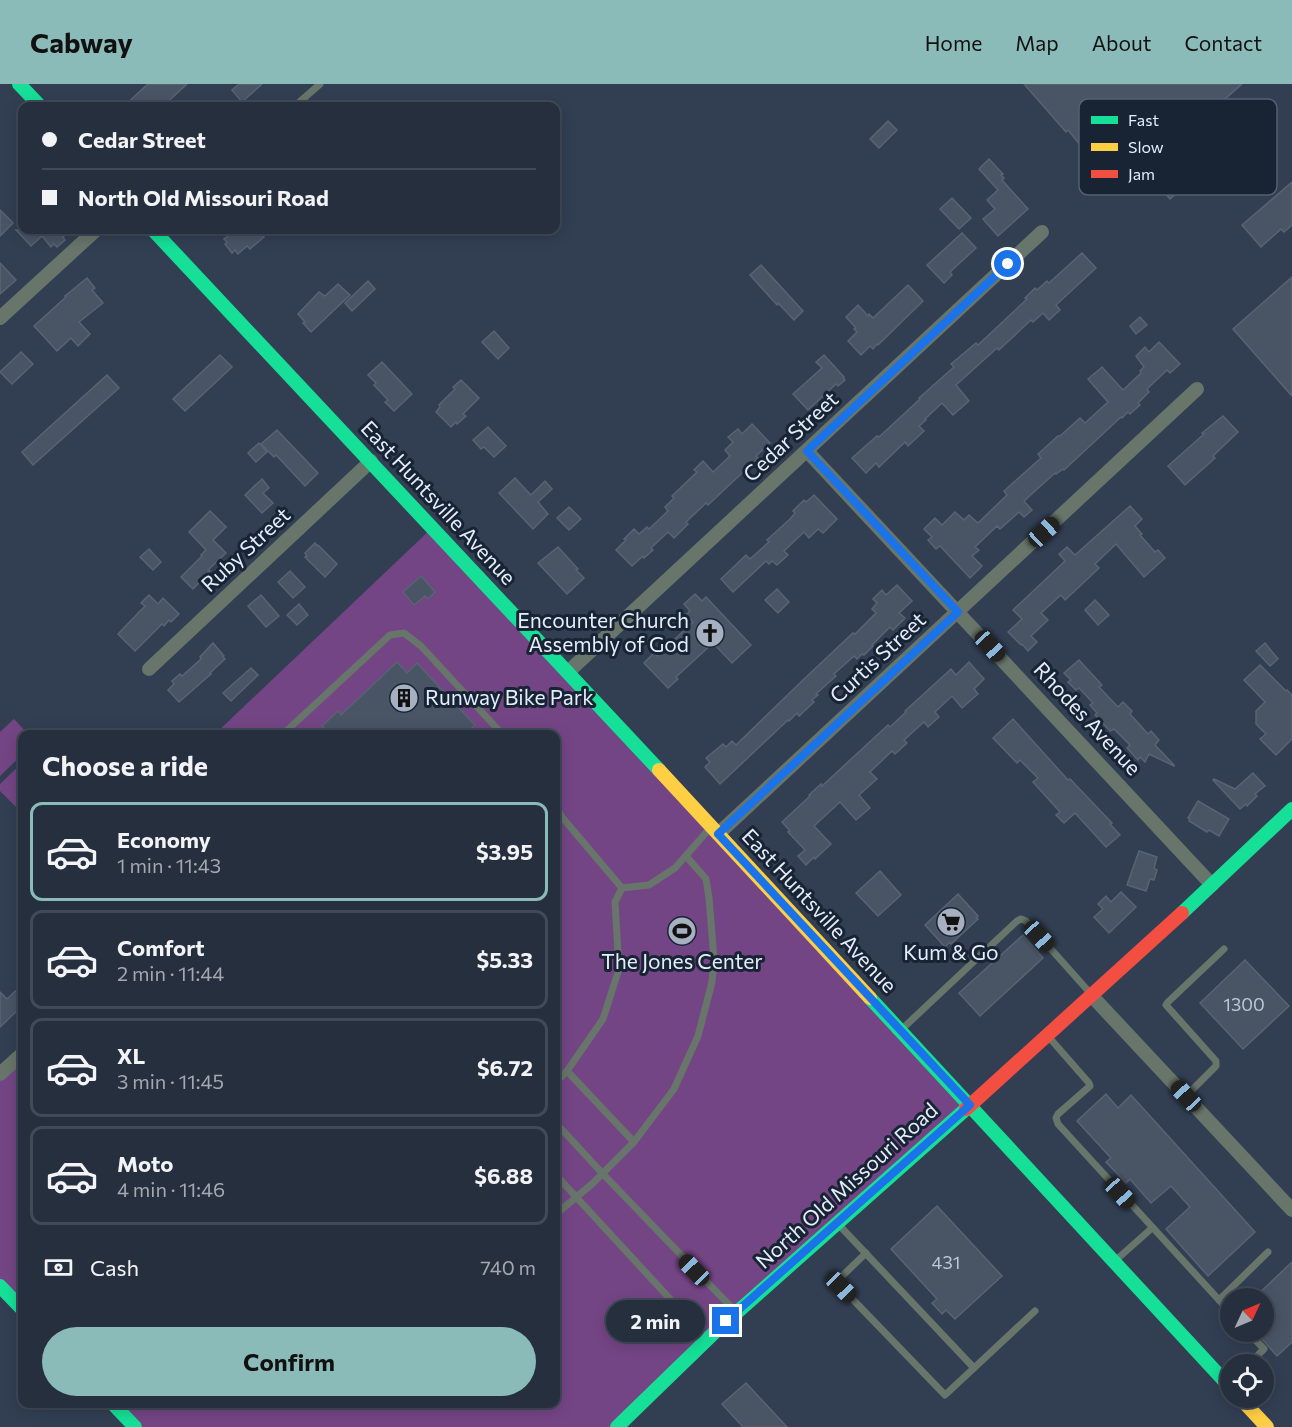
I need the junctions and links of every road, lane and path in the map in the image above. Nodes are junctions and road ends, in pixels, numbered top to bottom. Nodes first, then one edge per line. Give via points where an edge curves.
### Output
1 (19, 84) edge
2 (320, 84) edge
3 (36, 102) edge
4 (300, 102) edge
5 (1042, 232) dead end
6 (92, 234) edge
7 (160, 234) edge
8 (0, 318) edge
9 (1197, 389) dead end
10 (807, 451) junction
11 (371, 461) junction
12 (958, 612) junction
13 (149, 669) dead end
14 (568, 672) junction
15 (287, 730) edge
16 (498, 730) edge
17 (1292, 809) edge
18 (560, 814) edge
19 (715, 830) junction
20 (686, 856) junction
21 (1212, 885) junction
22 (622, 888) junction
23 (1224, 949) dead end
24 (1091, 994) junction
25 (900, 1030) junction
26 (1047, 1035) junction
27 (18, 1058) edge
28 (567, 1071) junction
29 (0, 1074) edge
30 (560, 1078) edge
31 (1186, 1096) junction
32 (970, 1105) junction
33 (560, 1127) edge
34 (634, 1142) junction
35 (603, 1174) junction
36 (560, 1179) edge
37 (576, 1197) junction
38 (1292, 1210) edge
39 (560, 1211) edge
40 (837, 1223) junction
41 (1152, 1228) junction
42 (1268, 1252) dead end
43 (866, 1253) junction
44 (1114, 1262) junction
45 (0, 1286) edge
46 (1219, 1300) joint
47 (18, 1305) edge
48 (1035, 1311) dead end
49 (736, 1312) junction
50 (707, 1340) junction
51 (1257, 1342) edge
52 (1259, 1354) edge
53 (974, 1368) junction
54 (1220, 1375) edge
55 (117, 1408) edge
56 (1249, 1408) edge
57 (135, 1427) edge
58 (617, 1427) edge
59 (1267, 1427) edge

1 - 3 main road
2 - 4 lane
5 - 10 street, Cedar Street
6 - 8 street
7 - 11 main road, East Huntsville Avenue
9 - 12 street, Curtis Street
10 - 12 street, Rhodes Avenue
10 - 14 street, Cedar Street
11 - 13 street, Ruby Street
11 - 14 main road, East Huntsville Avenue
12 - 19 street, Curtis Street
12 - 21 street, Rhodes Avenue
14 - 19 main road, East Huntsville Avenue
15 - 16 lane via 390,635 404,633 422,646
17 - 21 main road, North Old Missouri Road
18 - 22 lane
19 - 20 lane
19 - 25 main road, East Huntsville Avenue
20 - 22 lane via 648,885
20 - 34 lane via 706,879 714,958 712,982 698,1036 674,1089
21 - 24 main road, North Old Missouri Road
22 - 28 lane via 615,902 619,969 603,1019
23 - 31 lane via 1166,1005 1216,1061 1216,1066
24 - 25 lane via 1022,919
24 - 26 main road, North Old Missouri Road
24 - 31 street
25 - 32 main road, East Huntsville Avenue
26 - 32 main road, North Old Missouri Road
26 - 41 lane via 1090,1086 1058,1114 1058,1124
27 - 29 street
28 - 30 lane
28 - 34 lane
31 - 38 street
32 - 40 main road, North Old Missouri Road
32 - 44 main road, East Huntsville Avenue
33 - 35 lane
34 - 35 lane
35 - 37 lane
35 - 49 lane
36 - 37 lane
37 - 39 lane
37 - 50 lane
40 - 43 lane
40 - 49 main road, North Old Missouri Road
41 - 44 lane
41 - 46 lane
42 - 46 lane
43 - 53 lane
43 - 53 lane via 836,1282 945,1395
44 - 54 main road, East Huntsville Avenue
45 - 47 main road
48 - 53 lane
49 - 50 main road, North Old Missouri Road
50 - 58 main road, North Old Missouri Road
51 - 52 lane via 1264,1349
55 - 57 main road
56 - 59 main road

